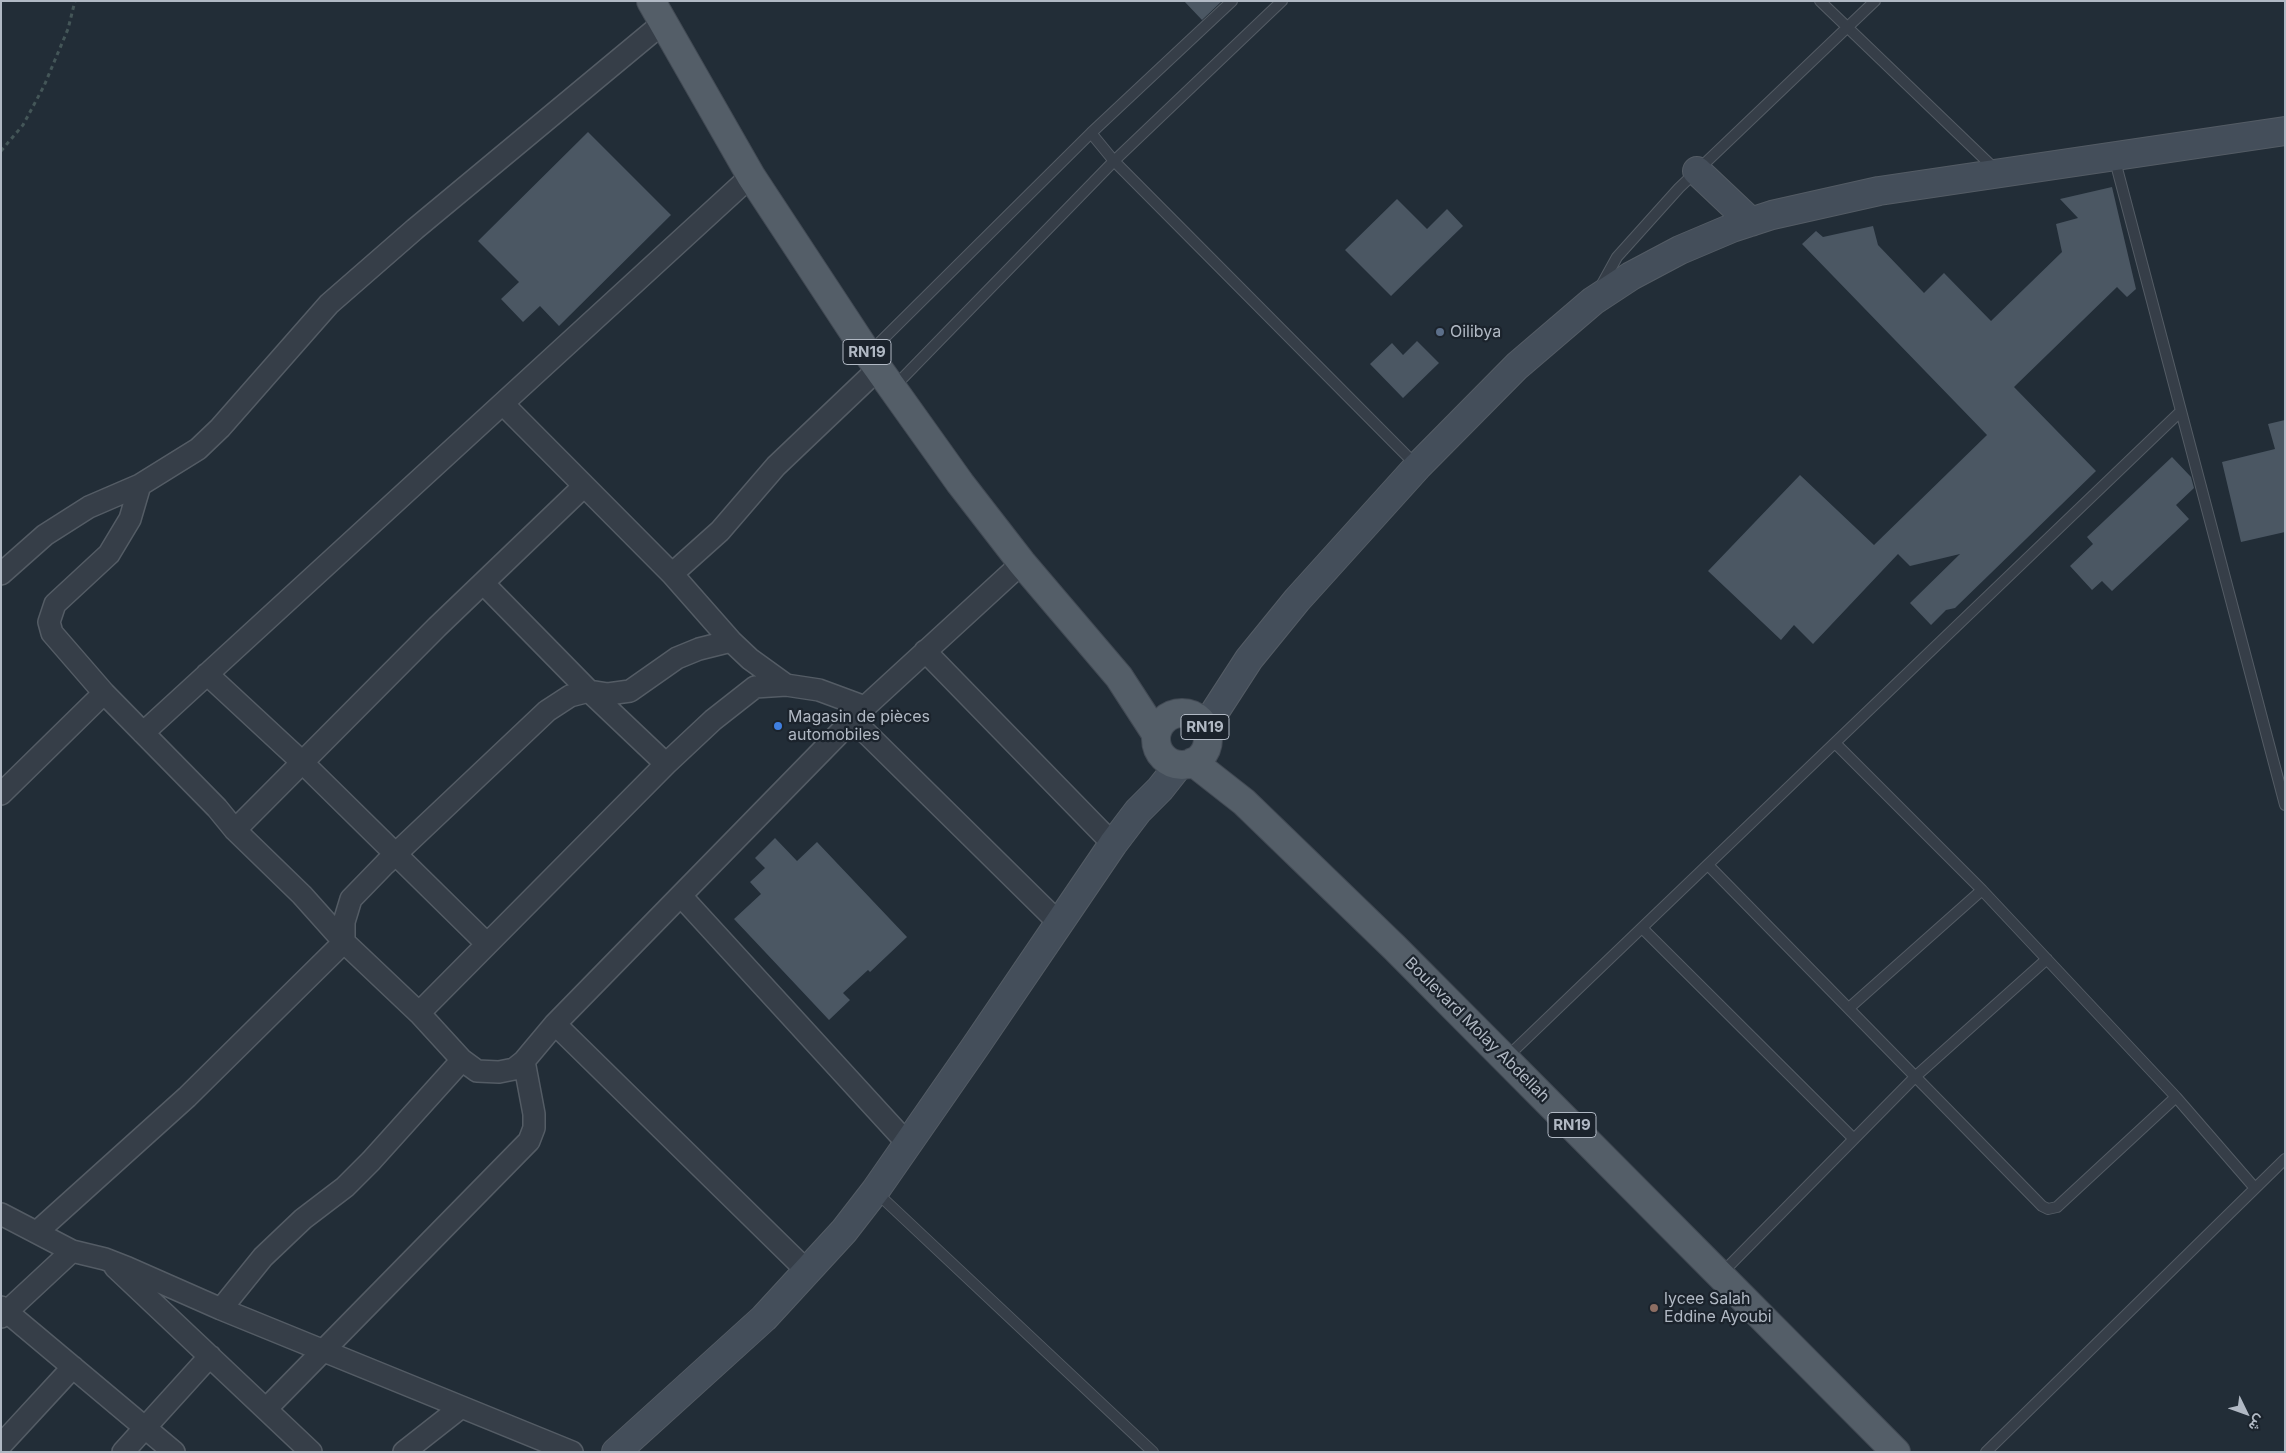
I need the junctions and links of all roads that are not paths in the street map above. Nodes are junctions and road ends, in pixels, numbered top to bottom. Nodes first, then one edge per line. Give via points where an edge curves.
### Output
1 (1232, 1) edge
2 (1282, 1) edge
3 (1820, 1) edge
4 (1875, 1) edge
5 (657, 12) edge
6 (1847, 28) junction
7 (2285, 131) edge
8 (1091, 133) junction
9 (2114, 156) junction
10 (1114, 161) junction
11 (1697, 171) junction
12 (2000, 174) junction
13 (751, 176) junction
14 (1751, 222) junction
15 (1593, 301) junction
16 (880, 370) junction
17 (503, 404) junction
18 (2180, 412) junction
19 (1418, 466) junction
20 (140, 484) junction
21 (583, 487) junction
22 (1022, 563) junction
23 (1, 574) edge
24 (672, 574) junction
25 (483, 582) junction
26 (731, 641) junction
27 (925, 651) junction
28 (206, 674) junction
29 (786, 685) junction
30 (589, 691) junction
31 (104, 693) junction
32 (859, 713) junction
33 (144, 733) junction
34 (1183, 740) junction
35 (1835, 743) junction
36 (303, 763) junction
37 (666, 764) junction
38 (1, 794) edge
39 (2285, 805) edge
40 (235, 830) junction
41 (1113, 844) junction
42 (396, 853) junction
43 (1708, 865) junction
44 (1982, 890) junction
45 (681, 896) junction
46 (1059, 923) junction
47 (1642, 928) junction
48 (344, 942) junction
49 (486, 943) junction
50 (2047, 959) junction
51 (1849, 1008) junction
52 (419, 1013) junction
53 (554, 1024) junction
54 (1505, 1059) junction
55 (462, 1060) junction
56 (524, 1062) junction
57 (1916, 1076) junction
58 (2176, 1097) junction
59 (1854, 1139) junction
60 (908, 1144) junction
61 (2285, 1159) edge
62 (2254, 1187) junction
63 (875, 1191) junction
64 (1, 1214) edge
65 (37, 1232) junction
66 (72, 1251) junction
67 (105, 1259) junction
68 (808, 1272) junction
69 (1720, 1274) junction
70 (221, 1309) junction
71 (3, 1312) edge
72 (324, 1352) junction
73 (210, 1356) junction
74 (73, 1367) junction
75 (460, 1408) junction
76 (266, 1409) junction
77 (145, 1426) junction
78 (1, 1445) edge
79 (122, 1452) edge
80 (174, 1452) edge
81 (311, 1452) edge
82 (404, 1452) edge
83 (572, 1452) edge
84 (616, 1452) edge
85 (1153, 1452) edge
86 (1896, 1452) edge
87 (1986, 1452) edge

1 - 8 lane
2 - 10 lane
3 - 6 lane
4 - 6 lane
5 - 13 main road, RN19
5 - 20 street via 329,304 198,449
6 - 11 lane
6 - 12 lane
7 - 9 main road
8 - 10 lane
8 - 16 lane
9 - 12 main road
9 - 18 lane
10 - 16 lane
10 - 19 lane
11 - 14 main road
11 - 15 lane via 1617,257
12 - 14 main road via 1879,192
13 - 16 main road, RN19
13 - 17 street
14 - 15 main road via 1680,250
15 - 19 main road via 1517,366
16 - 22 main road, RN19 via 960,483
16 - 24 street via 776,466 720,531
17 - 21 street
17 - 28 street
18 - 35 lane
18 - 39 lane via 2280,796
19 - 34 main road via 1297,600
20 - 23 street via 89,507 45,535
20 - 31 street via 130,519 108,554 55,604 49,622 52,633
21 - 24 street
21 - 25 street
22 - 27 street
22 - 34 main road, RN19 via 1119,677
24 - 26 street
25 - 30 street
25 - 36 street
26 - 29 street
26 - 30 street via 677,658 630,690 608,694
27 - 32 street
27 - 41 street
28 - 33 street
28 - 36 street
29 - 32 street via 819,690
29 - 37 street via 755,687
30 - 37 street
30 - 42 street via 570,696 547,711
31 - 33 street
31 - 38 street
32 - 45 street
32 - 46 street
33 - 40 street
34 - 41 main road via 1150,780 1138,810
34 - 54 main road, Boulevard Molay Abdellah / RN19
35 - 43 lane
35 - 44 lane
36 - 40 street
36 - 42 street
37 - 49 street
40 - 48 street via 302,895
41 - 46 main road
42 - 48 street via 351,899 344,922
42 - 49 street
43 - 47 lane
43 - 51 lane
44 - 50 lane
44 - 51 lane
45 - 53 street
45 - 60 street
46 - 60 main road
47 - 54 lane
47 - 59 lane
48 - 52 street
48 - 65 street via 187,1097
49 - 52 street
50 - 57 lane
50 - 58 lane
51 - 57 lane
52 - 55 street
53 - 56 street
53 - 68 street
54 - 69 main road, Boulevard Molay Abdellah / RN19
55 - 56 street via 477,1071 498,1072 514,1069
55 - 70 street via 345,1187 303,1219 263,1257
56 - 72 street via 534,1114 534,1128 529,1141
57 - 58 lane via 2048,1209 2056,1207
57 - 59 lane
58 - 62 lane
59 - 69 lane
60 - 63 main road
61 - 62 lane
62 - 87 lane
63 - 68 main road
63 - 85 lane
64 - 65 street
65 - 66 street
66 - 67 street
66 - 71 street
67 - 70 street
67 - 73 street
68 - 84 main road via 764,1318
69 - 86 main road, Boulevard Molay Abdellah / RN19
70 - 72 street
71 - 74 street
72 - 75 street
72 - 76 street
73 - 76 street
73 - 77 street
74 - 77 street
74 - 78 street
75 - 82 street
75 - 83 street
76 - 81 street
77 - 79 street
77 - 80 street

